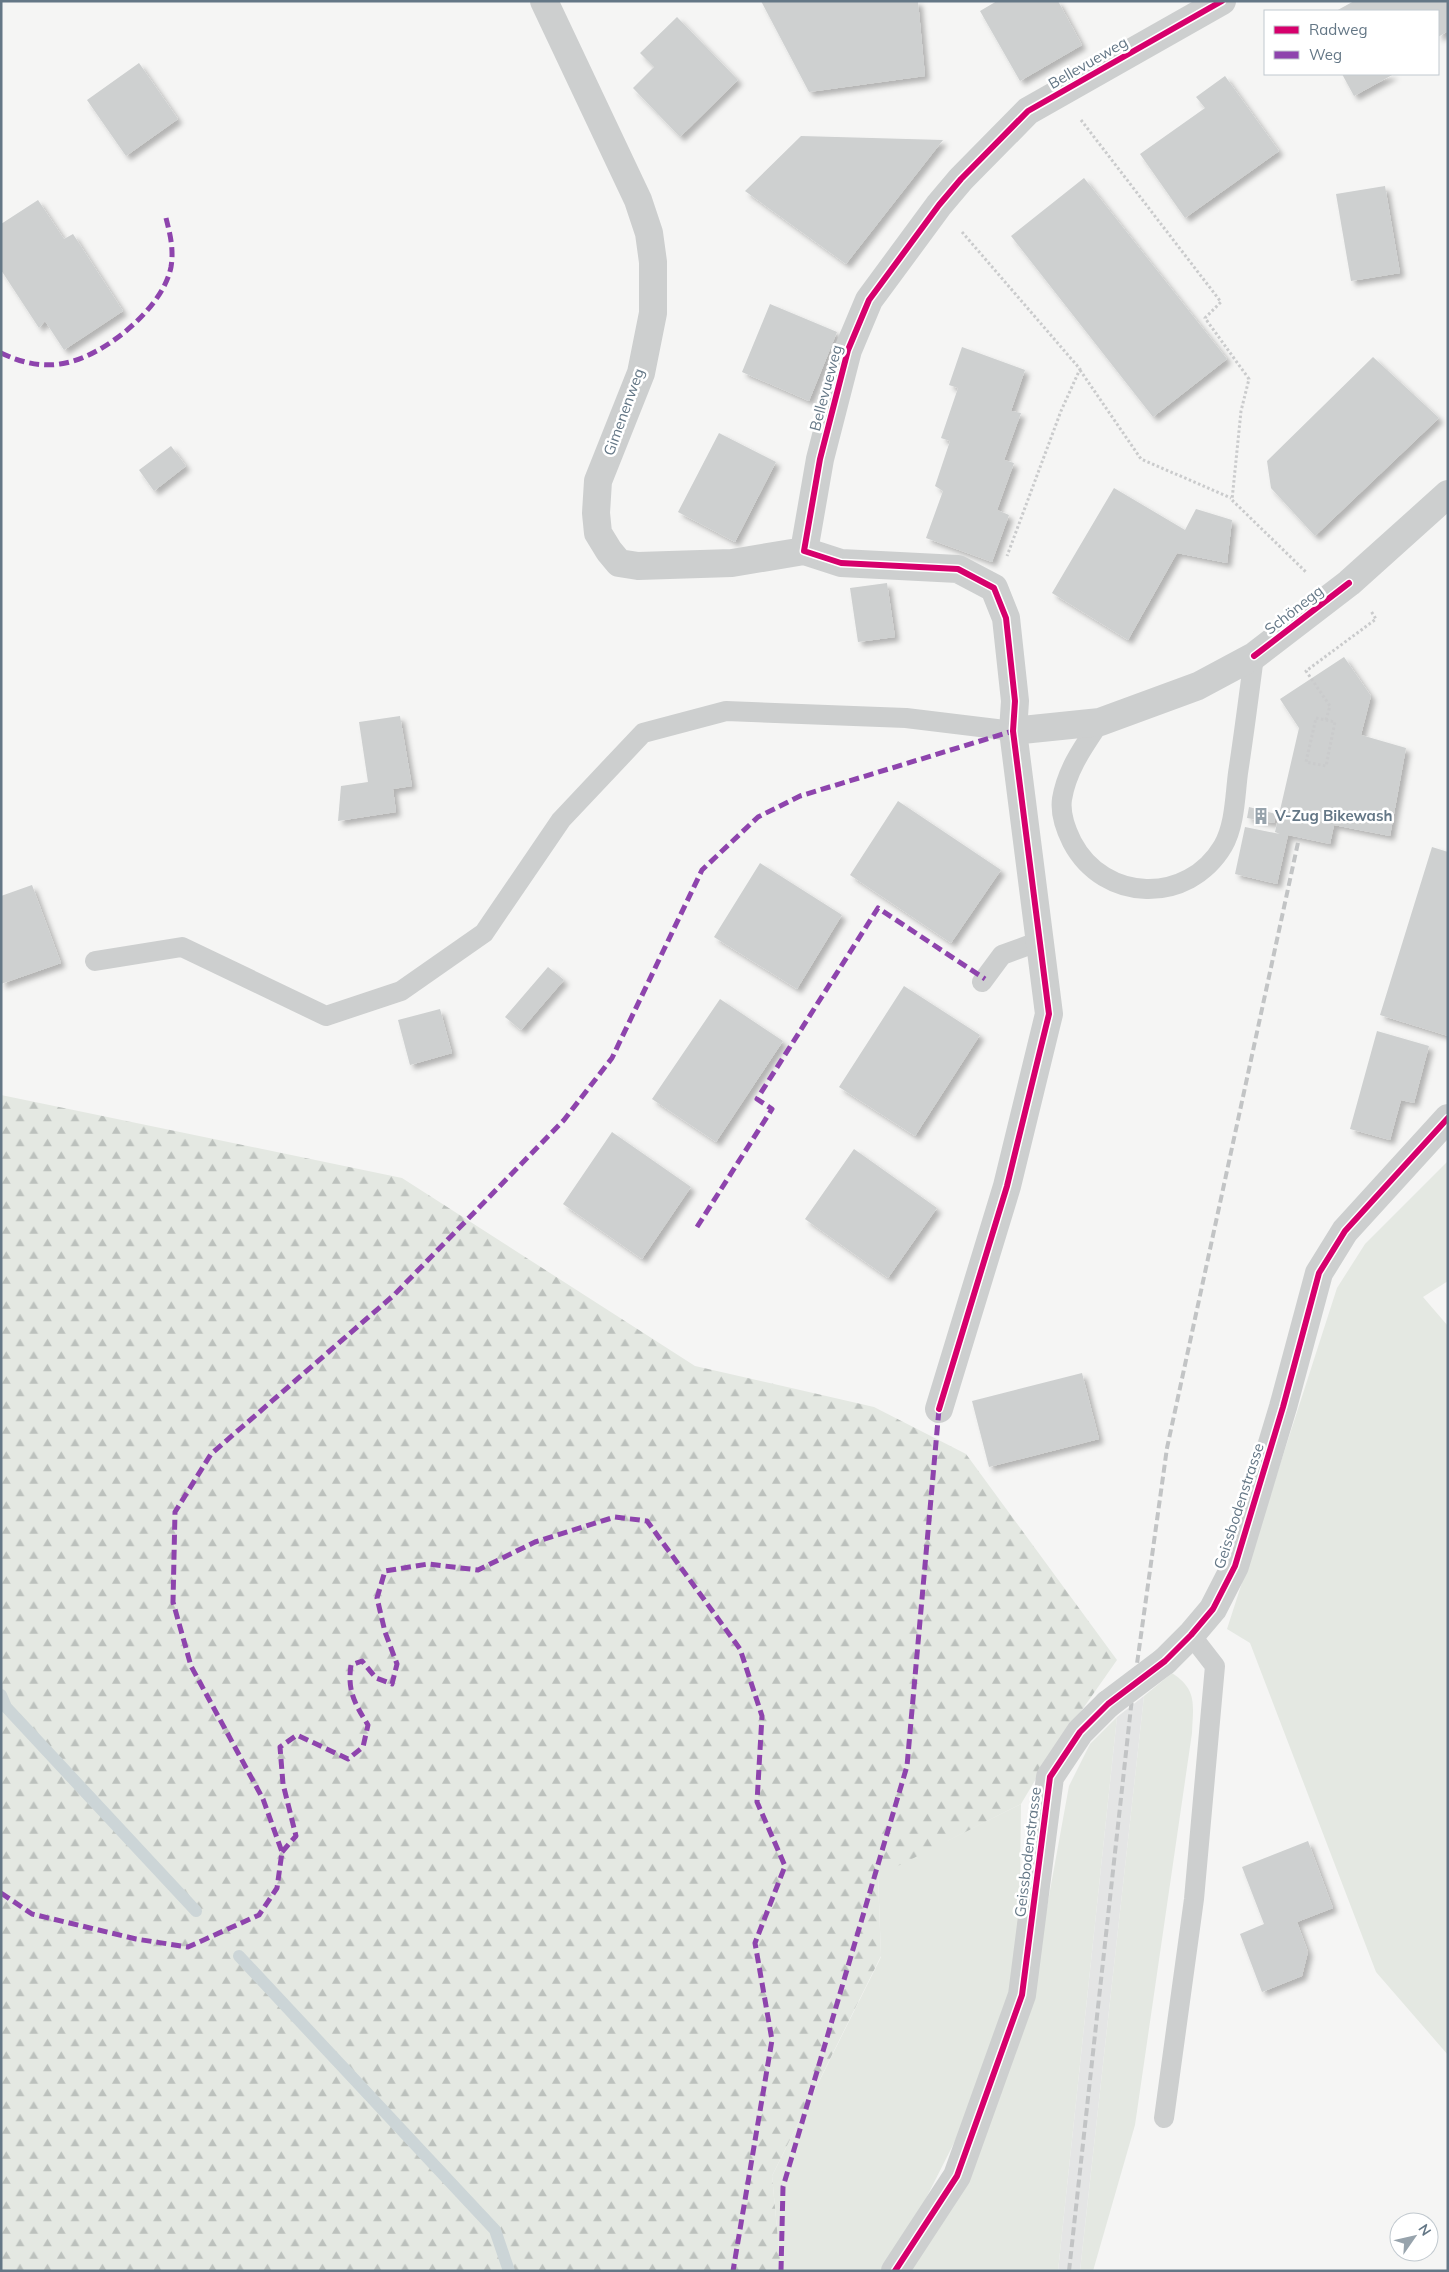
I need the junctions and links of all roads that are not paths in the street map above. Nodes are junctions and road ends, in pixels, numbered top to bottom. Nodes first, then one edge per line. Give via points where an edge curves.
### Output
1 (544, 1) edge
2 (1222, 1) edge
3 (1448, 494) edge
4 (804, 551) junction
5 (1254, 656) junction
6 (1100, 722) junction
7 (1013, 731) junction
8 (1040, 941) junction
9 (95, 961) dead end
10 (982, 982) dead end
11 (1448, 1118) edge
12 (939, 1409) dead end
13 (1191, 1635) junction
14 (1164, 2118) dead end
15 (894, 2271) edge

1 - 4 street, Gimenenweg via 638,200 649,233 653,262 653,314 641,373 598,481 598,533 619,563 638,566 732,562
2 - 4 street, Bellevueweg via 1028,111 938,205 869,300 848,350 820,459
3 - 5 street, Schönegg via 1350,583
4 - 7 street via 841,563 958,569 994,588 1006,618 1015,701
5 - 6 street, Schönegg via 1198,686
5 - 6 lane via 1232,819 1223,846 1205,868 1181,884 1154,890 1125,887 1099,875 1079,855 1066,830 1062,801 1068,773
6 - 7 street, Schönegg
7 - 8 street
7 - 9 lane via 906,718 726,711 643,733 561,820 484,933 401,991 326,1016 182,947
8 - 10 lane via 1002,955
8 - 12 street via 1049,1014 1007,1186
11 - 13 street, Geissbodenstrasse via 1345,1231 1319,1273 1235,1566 1213,1609
13 - 14 lane via 1215,1666 1194,1899
13 - 15 street, Geissbodenstrasse, bridge via 1165,1661 1108,1704 1080,1732 1050,1777 1022,1995 958,2176

